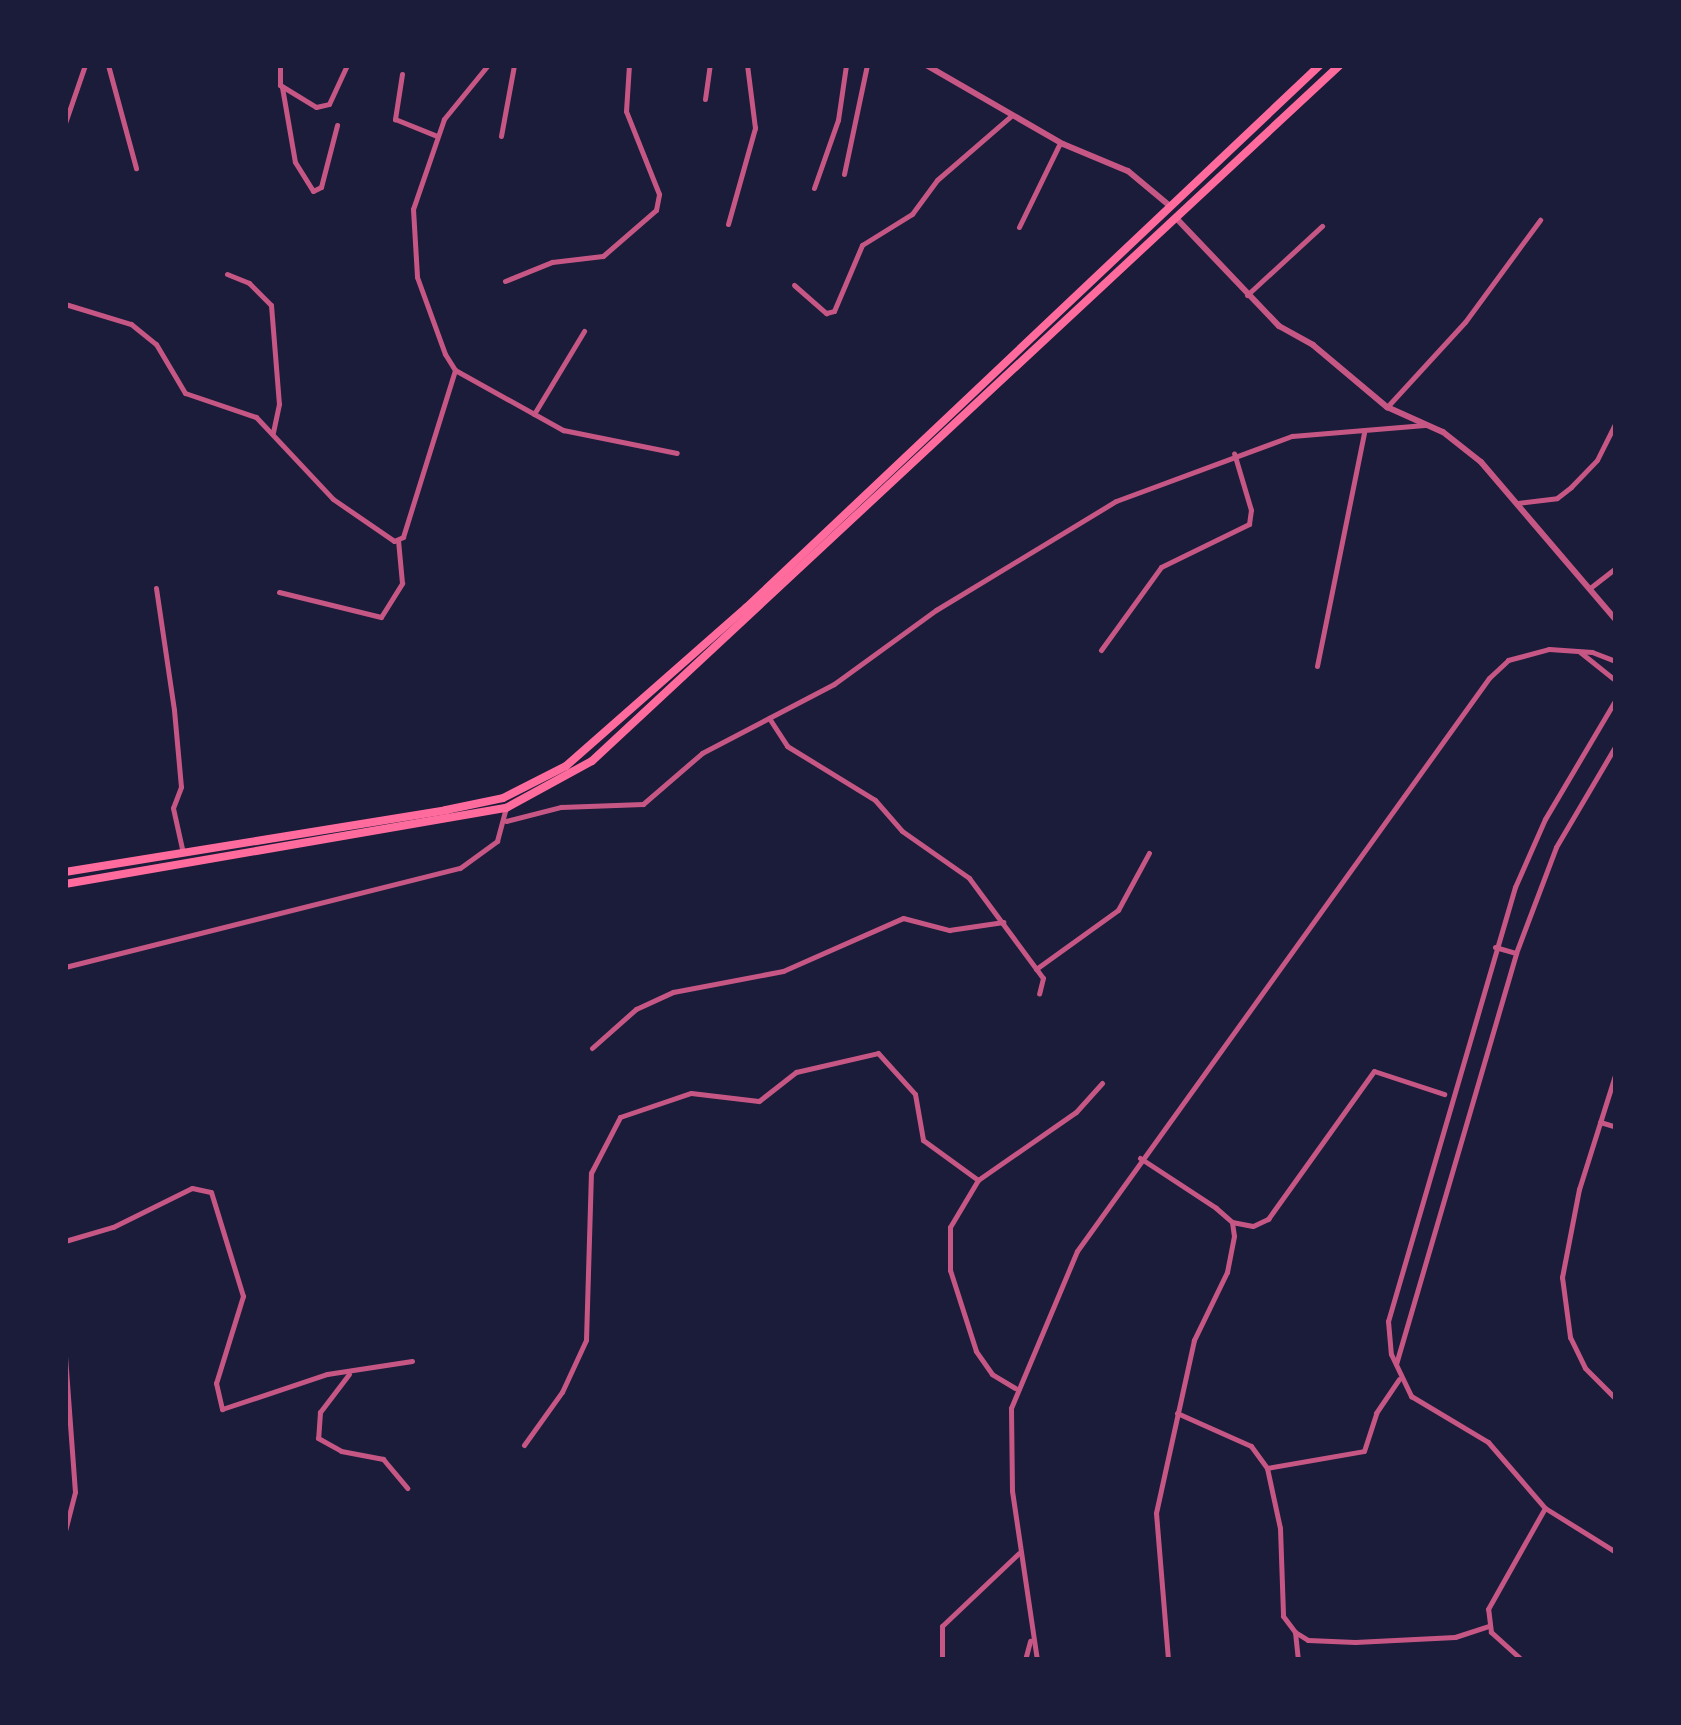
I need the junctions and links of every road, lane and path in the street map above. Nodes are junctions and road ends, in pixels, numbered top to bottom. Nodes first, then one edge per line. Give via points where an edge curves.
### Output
1 (86, 65) edge
2 (108, 65) edge
3 (280, 65) edge
4 (348, 65) edge
5 (488, 65) edge
6 (514, 65) edge
7 (628, 65) edge
8 (710, 65) edge
9 (747, 65) edge
10 (846, 65) edge
11 (867, 65) edge
12 (926, 65) edge
13 (1340, 65) edge
14 (1317, 68) edge
15 (402, 74) dead end
16 (1322, 81) junction
17 (282, 87) junction
18 (705, 99) dead end
19 (1011, 116) junction
20 (65, 123) edge
21 (337, 125) dead end
22 (436, 136) junction
23 (500, 136) dead end
24 (1060, 142) junction
25 (136, 168) dead end
26 (844, 174) dead end
27 (814, 188) dead end
28 (1170, 206) junction
29 (1177, 219) junction
30 (1540, 220) dead end
31 (728, 224) dead end
32 (1322, 226) dead end
33 (1019, 227) dead end
34 (228, 274) dead end
35 (505, 281) dead end
36 (794, 285) dead end
37 (1246, 296) junction
38 (65, 304) edge
39 (584, 331) dead end
40 (456, 370) junction
41 (1386, 408) junction
42 (534, 414) junction
43 (1616, 422) edge
44 (1425, 425) junction
45 (273, 432) junction
46 (1364, 433) junction
47 (1234, 452) junction
48 (677, 453) dead end
49 (1515, 503) junction
50 (398, 540) junction
51 (1616, 568) edge
52 (156, 588) dead end
53 (1588, 590) junction
54 (280, 592) dead end
55 (1616, 620) edge
56 (1101, 650) dead end
57 (1580, 652) junction
58 (1616, 661) edge
59 (1317, 666) dead end
60 (1616, 679) edge
61 (1616, 696) edge
62 (769, 718) junction
63 (1616, 745) edge
64 (506, 808) junction
65 (506, 821) junction
66 (183, 853) junction
67 (1150, 853) dead end
68 (108, 865) junction
69 (65, 872) edge
70 (108, 878) junction
71 (65, 884) edge
72 (1003, 922) junction
73 (1495, 947) junction
74 (1516, 953) junction
75 (65, 967) edge
76 (1036, 969) junction
77 (1039, 994) dead end
78 (592, 1048) dead end
79 (1616, 1072) edge
80 (1102, 1083) dead end
81 (1444, 1094) dead end
82 (1600, 1122) junction
83 (1616, 1127) edge
84 (1140, 1158) junction
85 (978, 1180) junction
86 (1232, 1222) junction
87 (65, 1241) edge
88 (65, 1356) edge
89 (412, 1360) dead end
90 (1396, 1364) junction
91 (349, 1374) junction
92 (1399, 1379) junction
93 (1015, 1388) junction
94 (1616, 1399) edge
95 (1176, 1413) junction
96 (524, 1445) dead end
97 (1267, 1468) junction
98 (407, 1488) dead end
99 (1545, 1508) junction
100 (65, 1531) edge
101 (1616, 1552) edge
102 (1019, 1553) junction
103 (1488, 1626) junction
104 (1295, 1632) junction
105 (1032, 1638) junction
106 (942, 1660) edge
107 (1025, 1660) edge
108 (1037, 1660) edge
109 (1168, 1660) edge
110 (1298, 1660) edge
111 (1522, 1660) edge

1 - 20 street
2 - 25 street
3 - 17 street
4 - 17 street via 325,106 310,106
5 - 22 street via 451,107
6 - 23 street
7 - 35 street via 626,112 658,194 656,210 603,256 552,262
8 - 18 street
9 - 31 street via 755,128
10 - 27 street via 838,120
11 - 26 street
12 - 19 street
13 - 16 highway
14 - 16 highway
14 - 28 highway
15 - 22 street via 395,119
16 - 29 highway
17 - 21 street via 295,162 313,191 320,187
19 - 24 street
19 - 36 street via 937,180 912,214 862,245 834,311 826,313
22 - 40 street via 413,208 413,237 423,298
24 - 28 street via 1128,171
24 - 33 street
28 - 66 highway via 746,608 566,766 503,798
29 - 37 street
29 - 64 highway via 619,738 564,779
30 - 41 street via 1465,322
32 - 37 street
34 - 45 street via 249,282 271,305 279,404
37 - 41 street
38 - 45 street via 130,324 156,344 185,393 218,410 256,417
39 - 42 street
40 - 42 street
40 - 50 street
41 - 44 street
42 - 48 street via 569,433
43 - 49 street via 1596,460 1557,498
44 - 46 street
44 - 49 street via 1464,447
45 - 50 street via 332,499 382,536
46 - 47 street via 1292,436
46 - 59 street
47 - 56 street via 1249,524 1161,568
47 - 62 street via 1074,524 834,684
49 - 53 street
50 - 54 street via 402,583 380,617
51 - 53 street
52 - 66 street via 174,710 181,787 173,808
53 - 55 street
57 - 58 street
57 - 60 street
57 - 84 street via 1530,652 1489,678
60 - 61 street
61 - 73 street via 1545,820
62 - 65 street via 702,753 643,804 561,807
62 - 72 street via 788,746 875,800 915,842 968,878
63 - 74 street via 1556,847
64 - 65 street
64 - 70 highway
65 - 75 street via 483,856 460,868
66 - 68 highway
67 - 76 street via 1118,910
68 - 69 highway
68 - 70 highway
70 - 71 highway
72 - 76 street
72 - 78 street via 949,930 903,918 783,971 673,992 636,1009
73 - 74 street
73 - 90 street via 1388,1321
74 - 90 street
76 - 77 street via 1044,982
79 - 82 street
80 - 85 street via 1076,1112
81 - 86 street via 1374,1071 1268,1219 1253,1226
82 - 83 street
82 - 94 street via 1566,1242 1563,1306 1586,1368
84 - 86 street
84 - 93 street via 1077,1250
85 - 93 street via 954,1214 950,1270 976,1351 992,1374
85 - 96 street via 923,1140 915,1094 878,1053 796,1072 759,1101 691,1093 620,1117 591,1173 586,1340 562,1392
86 - 95 street via 1234,1250 1194,1340
87 - 91 street via 206,1189 220,1204 243,1296 216,1383 218,1406
88 - 100 street via 75,1492
89 - 91 street
90 - 92 street
91 - 98 street via 320,1412 318,1438 341,1451 382,1459
92 - 97 street via 1376,1413 1364,1451
92 - 99 street via 1426,1407 1488,1442
93 - 102 street via 1011,1461
95 - 97 street via 1251,1446
95 - 109 street via 1156,1512
97 - 104 street via 1280,1528 1283,1616
99 - 101 street
99 - 103 street via 1488,1609
102 - 105 street
102 - 106 street via 942,1626
103 - 104 street via 1455,1637 1354,1642 1308,1640
103 - 111 street
104 - 110 street
105 - 107 street
105 - 108 street

